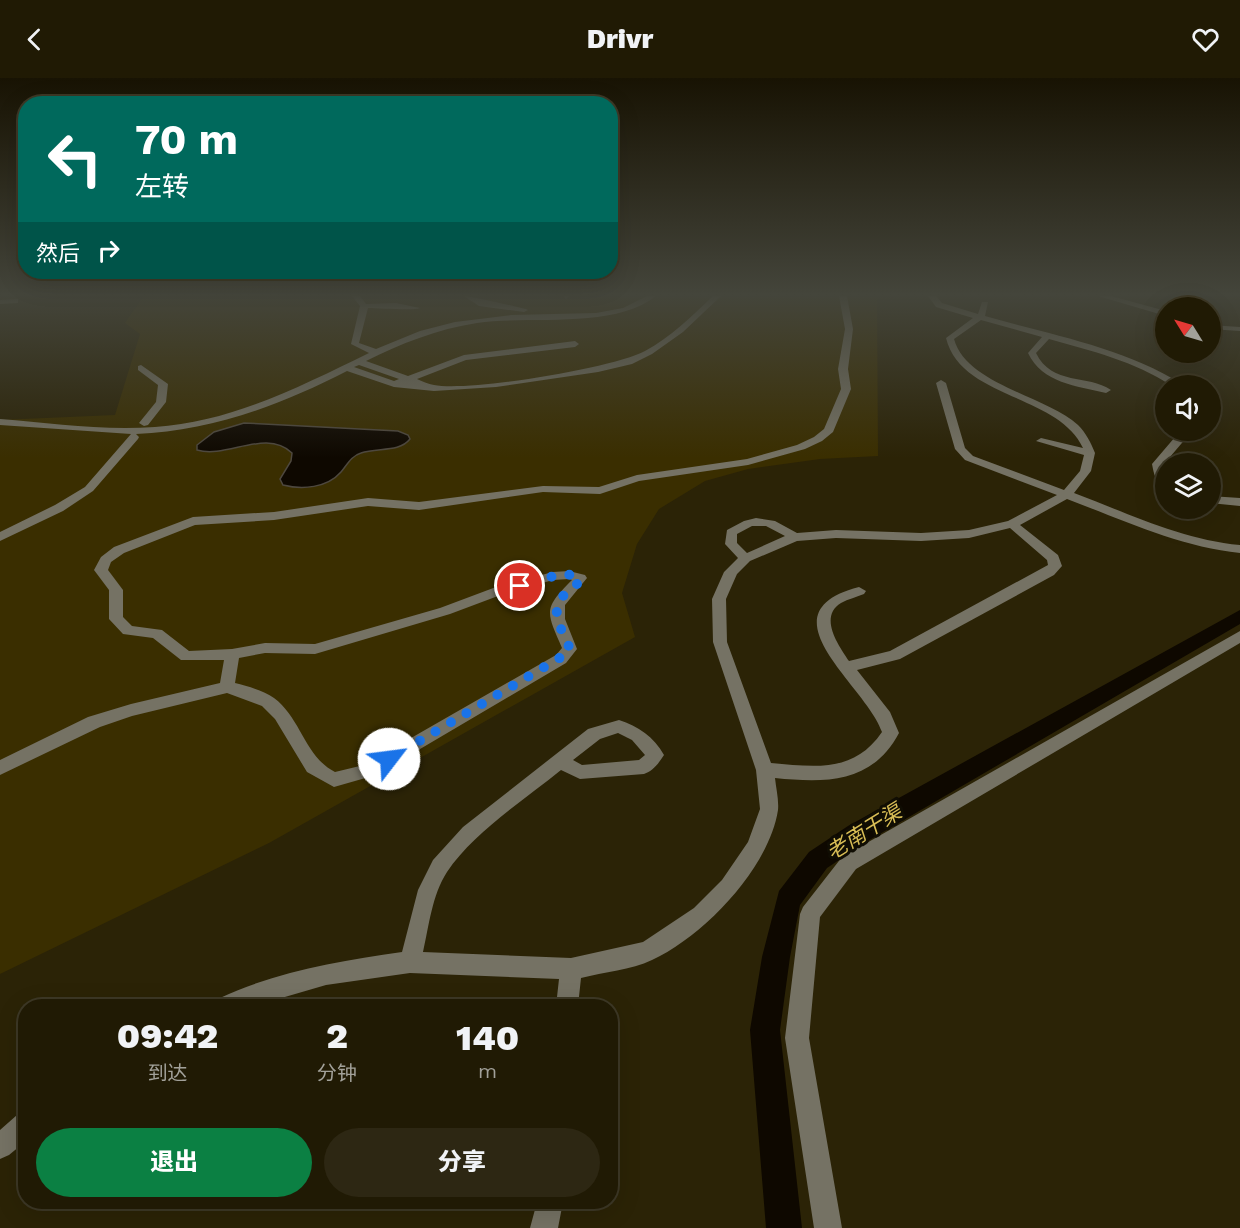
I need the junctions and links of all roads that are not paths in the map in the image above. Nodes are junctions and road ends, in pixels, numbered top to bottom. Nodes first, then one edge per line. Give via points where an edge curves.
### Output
1 (369, 350) edge
2 (384, 350) edge
3 (389, 350) edge
4 (530, 350) edge
5 (652, 350) edge
6 (846, 350) edge
7 (950, 350) edge
8 (1035, 350) edge
9 (1096, 350) edge
10 (377, 353) junction
11 (360, 362) junction
12 (141, 368) dead end
13 (347, 368) junction
14 (1159, 375) edge
15 (412, 379) junction
16 (941, 383) dead end
17 (394, 384) junction
18 (434, 388) junction
19 (1106, 390) dead end
20 (0, 422) edge
21 (144, 423) dead end
22 (134, 437) dead end
23 (1041, 441) dead end
24 (1176, 441) edge
25 (1090, 453) junction
26 (1166, 453) edge
27 (1067, 494) junction
28 (1221, 500) edge
29 (1240, 502) edge
30 (1012, 524) junction
31 (0, 537) edge
32 (795, 537) junction
33 (1240, 549) edge
34 (745, 558) junction
35 (859, 591) dead end
36 (1240, 636) edge
37 (232, 654) junction
38 (845, 668) junction
39 (227, 687) junction
40 (560, 762) dead end
41 (0, 768) edge
42 (765, 770) junction
43 (410, 962) junction
44 (571, 969) junction
45 (245, 999) edge
46 (568, 999) edge
47 (18, 1131) edge
48 (0, 1146) edge
49 (548, 1209) edge
50 (544, 1228) edge
51 (828, 1228) edge

1 - 10 street
2 - 10 street
3 - 10 street
4 - 15 street via 464,358
5 - 18 street via 623,364 598,370 487,386
6 - 37 street via 846,389 829,430 801,447 748,462 637,478 600,491 543,489 419,506 368,502 274,516 193,521 119,550 106,560 101,570 116,590 116,619 122,626 157,634 186,656
7 - 25 street via 968,369 1074,426
8 - 19 street via 1034,362 1046,371
9 - 14 street via 1136,362
10 - 11 street
11 - 13 street
11 - 15 street
12 - 21 street via 163,384 161,402
13 - 17 street
13 - 20 street via 248,410 175,428 125,430
15 - 17 street
15 - 18 street
16 - 27 street via 960,449 969,458
17 - 18 street
22 - 31 street via 89,489
23 - 25 street
24 - 26 street
25 - 27 street via 1084,471
27 - 30 street
27 - 33 street via 1175,535
28 - 29 street
30 - 32 street via 969,534 921,537
30 - 38 street via 1053,558 1055,566 1049,572 895,655
32 - 34 street
32 - 34 street via 762,520 744,524 731,533 731,544
34 - 42 street via 731,572 719,599 720,642
35 - 38 street via 828,604 822,618 827,638
36 - 51 street via 849,863 810,914 797,1038
37 - 39 street
37 - 39 street via 265,648 315,649 553,576 580,578 558,601 555,612 570,649 561,659 370,770 350,777 334,780 313,767 281,715 268,702
38 - 42 street via 884,716 891,733 882,752 856,767 822,775
39 - 41 street via 104,719
40 - 43 street via 470,833 440,866 425,897
42 - 44 street via 769,809 756,846 729,887 701,915 646,952
43 - 44 street
43 - 45 street via 326,974
44 - 46 street
47 - 48 street
49 - 50 street

